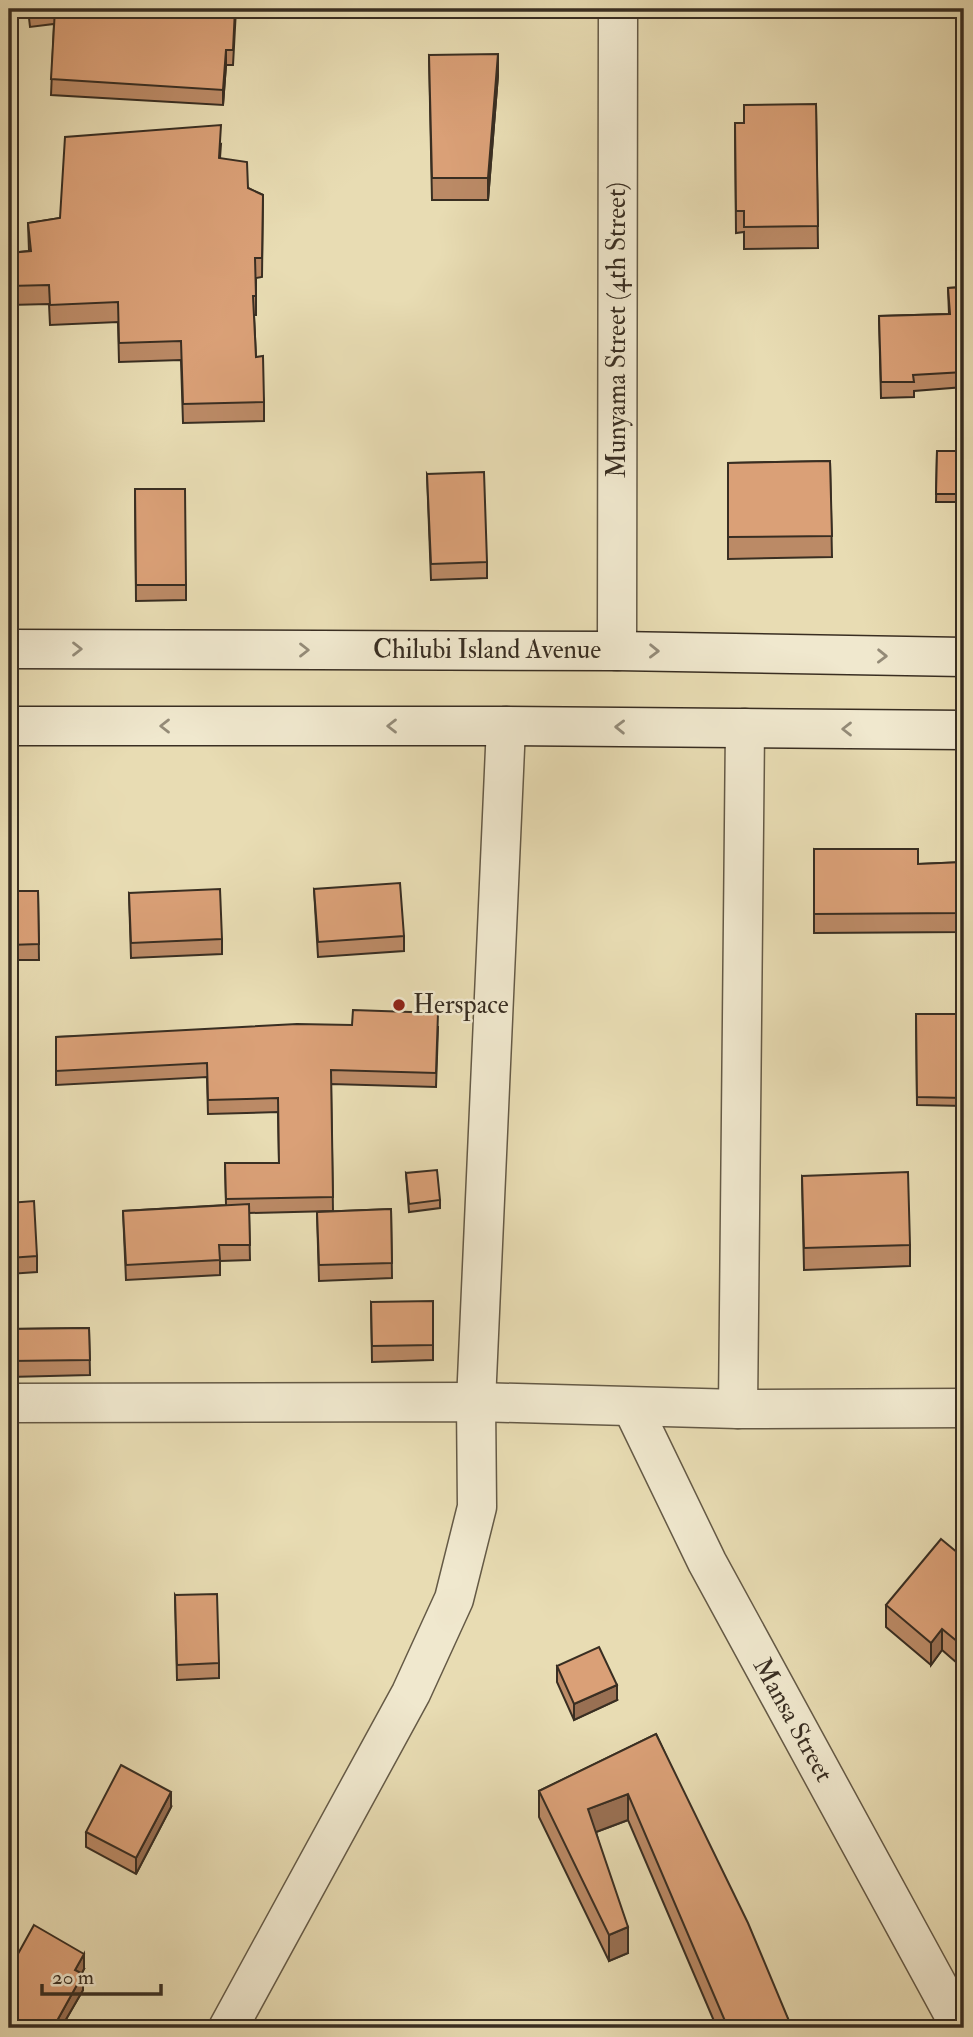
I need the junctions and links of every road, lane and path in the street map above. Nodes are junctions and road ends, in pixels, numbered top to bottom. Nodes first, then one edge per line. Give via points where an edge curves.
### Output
1 (618, 9) edge
2 (9, 649) edge
3 (617, 651) junction
4 (964, 657) edge
5 (9, 726) edge
6 (506, 726) junction
7 (745, 729) junction
8 (964, 730) edge
9 (476, 1402) junction
10 (9, 1403) edge
11 (632, 1407) junction
12 (964, 1408) edge
13 (738, 1409) junction
14 (228, 2028) edge
15 (961, 2028) edge

1 - 3 street, Munyama Street (4th Street)
2 -> 3 street, Chilubi Island Avenue
3 -> 4 street, Chilubi Island Avenue
6 -> 5 street
7 -> 6 street
6 - 9 street
8 -> 7 street
7 - 13 street
9 - 10 street
9 - 11 street
9 - 14 street via 477,1507 454,1599 411,1693
11 - 13 street
11 - 15 street, Mansa Street via 707,1562
12 - 13 street

